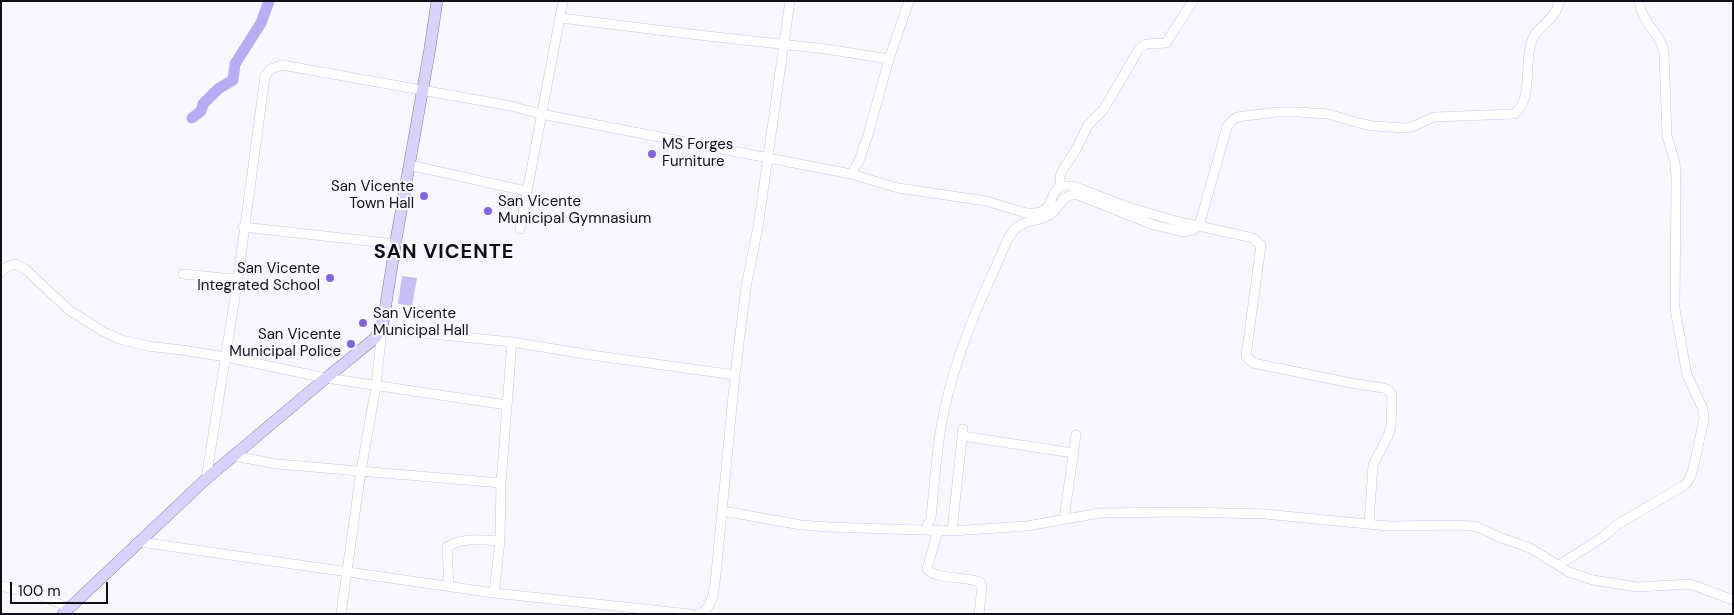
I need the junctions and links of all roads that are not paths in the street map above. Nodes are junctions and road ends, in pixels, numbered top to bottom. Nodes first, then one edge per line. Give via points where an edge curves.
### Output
1 (437, 1) edge
2 (563, 1) edge
3 (790, 1) edge
4 (909, 1) edge
5 (1193, 1) edge
6 (1558, 1) edge
7 (1639, 1) edge
8 (560, 18) junction
9 (785, 45) junction
10 (889, 59) junction
11 (422, 90) junction
12 (541, 114) junction
13 (768, 158) junction
14 (409, 165) junction
15 (851, 174) junction
16 (1060, 186) junction
17 (526, 191) junction
18 (1199, 226) junction
19 (243, 227) junction
20 (520, 229) dead end
21 (396, 244) junction
22 (1, 272) edge
23 (184, 274) dead end
24 (238, 278) junction
25 (382, 330) junction
26 (512, 342) junction
27 (226, 357) junction
28 (735, 375) junction
29 (326, 378) junction
30 (376, 386) junction
31 (507, 405) junction
32 (1076, 435) dead end
33 (1073, 453) junction
34 (234, 456) junction
35 (361, 471) junction
36 (206, 480) junction
37 (501, 483) junction
38 (723, 510) junction
39 (1064, 518) junction
40 (1369, 523) junction
41 (926, 530) junction
42 (938, 530) junction
43 (952, 531) junction
44 (140, 542) junction
45 (500, 542) junction
46 (1559, 566) junction
47 (347, 572) junction
48 (1, 586) edge
49 (449, 586) junction
50 (494, 592) junction
51 (1733, 600) edge
52 (66, 611) edge
53 (659, 612) edge
54 (341, 614) edge
55 (690, 614) edge
56 (698, 614) edge
57 (979, 614) edge

1 - 11 main road
2 - 8 street
3 - 9 street
4 - 10 street
5 - 16 street via 1166,43 1146,44 1139,49 1109,101 1088,125 1062,171
6 - 18 street via 1555,14 1534,37 1530,47 1525,97 1521,108 1514,114 1434,117 1408,128 1373,126 1328,114 1297,112 1237,117 1227,127
7 - 46 street via 1641,14 1660,40 1664,53 1667,136 1676,178 1675,309 1687,376 1703,409 1704,419 1693,469 1685,485 1618,524
8 - 9 street
8 - 12 street
9 - 10 street
9 - 13 street
10 - 15 street via 865,144
11 - 12 street
11 - 14 main road
11 - 19 street via 282,65 271,69 265,76
12 - 13 street
12 - 17 street
13 - 15 street
13 - 28 street
14 - 17 street
14 - 21 main road
15 - 16 street via 898,188 986,201 1034,213 1049,206
16 - 18 street via 1073,186 1128,207
17 - 20 street
18 - 40 street via 1253,238 1261,244 1246,348 1248,360 1383,388 1392,395 1391,426 1373,465
18 - 41 street via 1183,232 1154,225 1072,194 1045,218 1023,223 1012,232 979,303 955,368 941,427 931,518
19 - 21 street
19 - 24 street
21 - 25 main road
22 - 27 street via 16,264 25,269 68,310 122,340
23 - 24 street
24 - 27 street
25 - 26 street
25 - 29 main road
25 - 30 street
26 - 28 street
26 - 31 street
27 - 29 street
27 - 36 street
28 - 38 street
29 - 30 street
29 - 34 main road
30 - 31 street
30 - 35 street
31 - 37 street
32 - 33 street
33 - 39 street
33 - 43 street via 963,433
34 - 35 street via 277,464
34 - 36 main road
35 - 37 street
35 - 47 street
36 - 44 main road
37 - 45 street
38 - 41 street via 810,526
38 - 56 street via 711,600 708,609
39 - 40 street via 1100,513 1184,512 1265,514
39 - 43 street via 1027,526
40 - 46 street via 1478,527 1530,548
41 - 42 street
42 - 43 street
42 - 57 street via 927,569 930,573 980,582
44 - 47 street
44 - 52 main road
45 - 49 street via 471,540 447,546
45 - 50 street
46 - 51 street via 1569,572 1617,585 1690,584
47 - 49 street
47 - 54 street
48 - 52 street via 40,595
49 - 50 street
50 - 53 street
53 - 55 street

